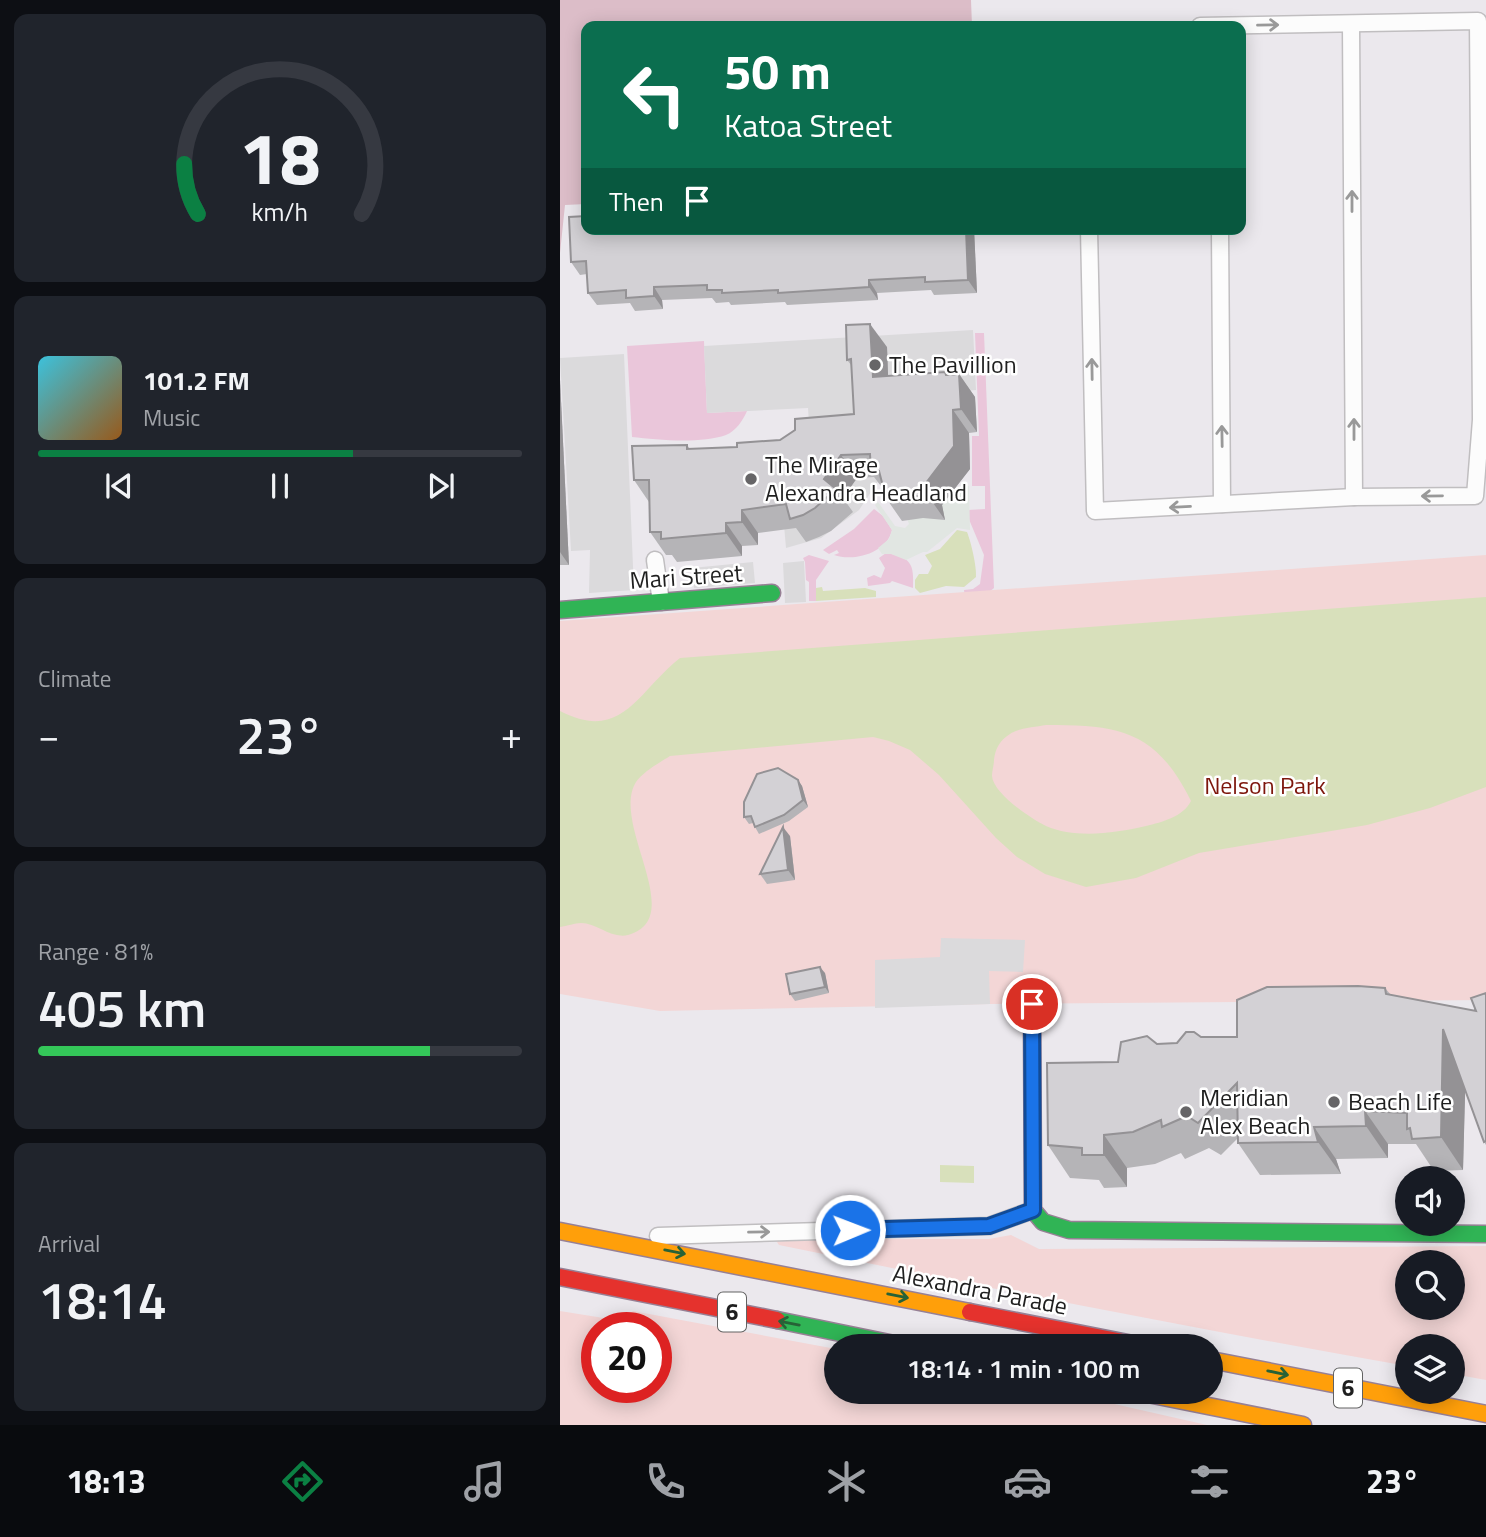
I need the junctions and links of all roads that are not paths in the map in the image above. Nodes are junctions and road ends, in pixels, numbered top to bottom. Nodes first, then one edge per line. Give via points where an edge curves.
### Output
1 (1351, 23) junction
2 (1246, 25) edge
3 (1089, 235) edge
4 (1220, 235) edge
5 (1482, 450) edge
6 (1480, 494) edge
7 (1354, 497) junction
8 (1222, 504) junction
9 (655, 561) dead end
10 (772, 593) dead end
11 (661, 602) junction
12 (560, 610) edge
13 (1032, 1004) dead end
14 (1033, 1210) junction
15 (560, 1231) edge
16 (1486, 1234) edge
17 (617, 1240) junction
18 (560, 1277) edge
19 (844, 1334) edge
20 (1083, 1334) edge
21 (1223, 1362) edge
22 (1198, 1404) edge
23 (1486, 1414) edge
24 (1303, 1425) edge

2 -> 1 lane
1 - 5 lane via 1478,21
7 -> 1 lane
8 -> 3 lane via 1095,511
8 -> 4 lane
5 - 6 lane
6 -> 7 lane
7 - 8 lane
9 - 11 lane
10 - 11 main road, Mari Street
11 - 12 main road, Mari Street
13 - 14 main road
14 - 16 main road via 1043,1222 1069,1230
17 -> 14 lane via 682,1234 989,1226
15 - 17 main road, Alexandra Parade / 6
17 -> 20 main road, Alexandra Parade / 6
19 -> 18 main road, 6
21 -> 23 main road, 6
22 - 24 main road, 6

